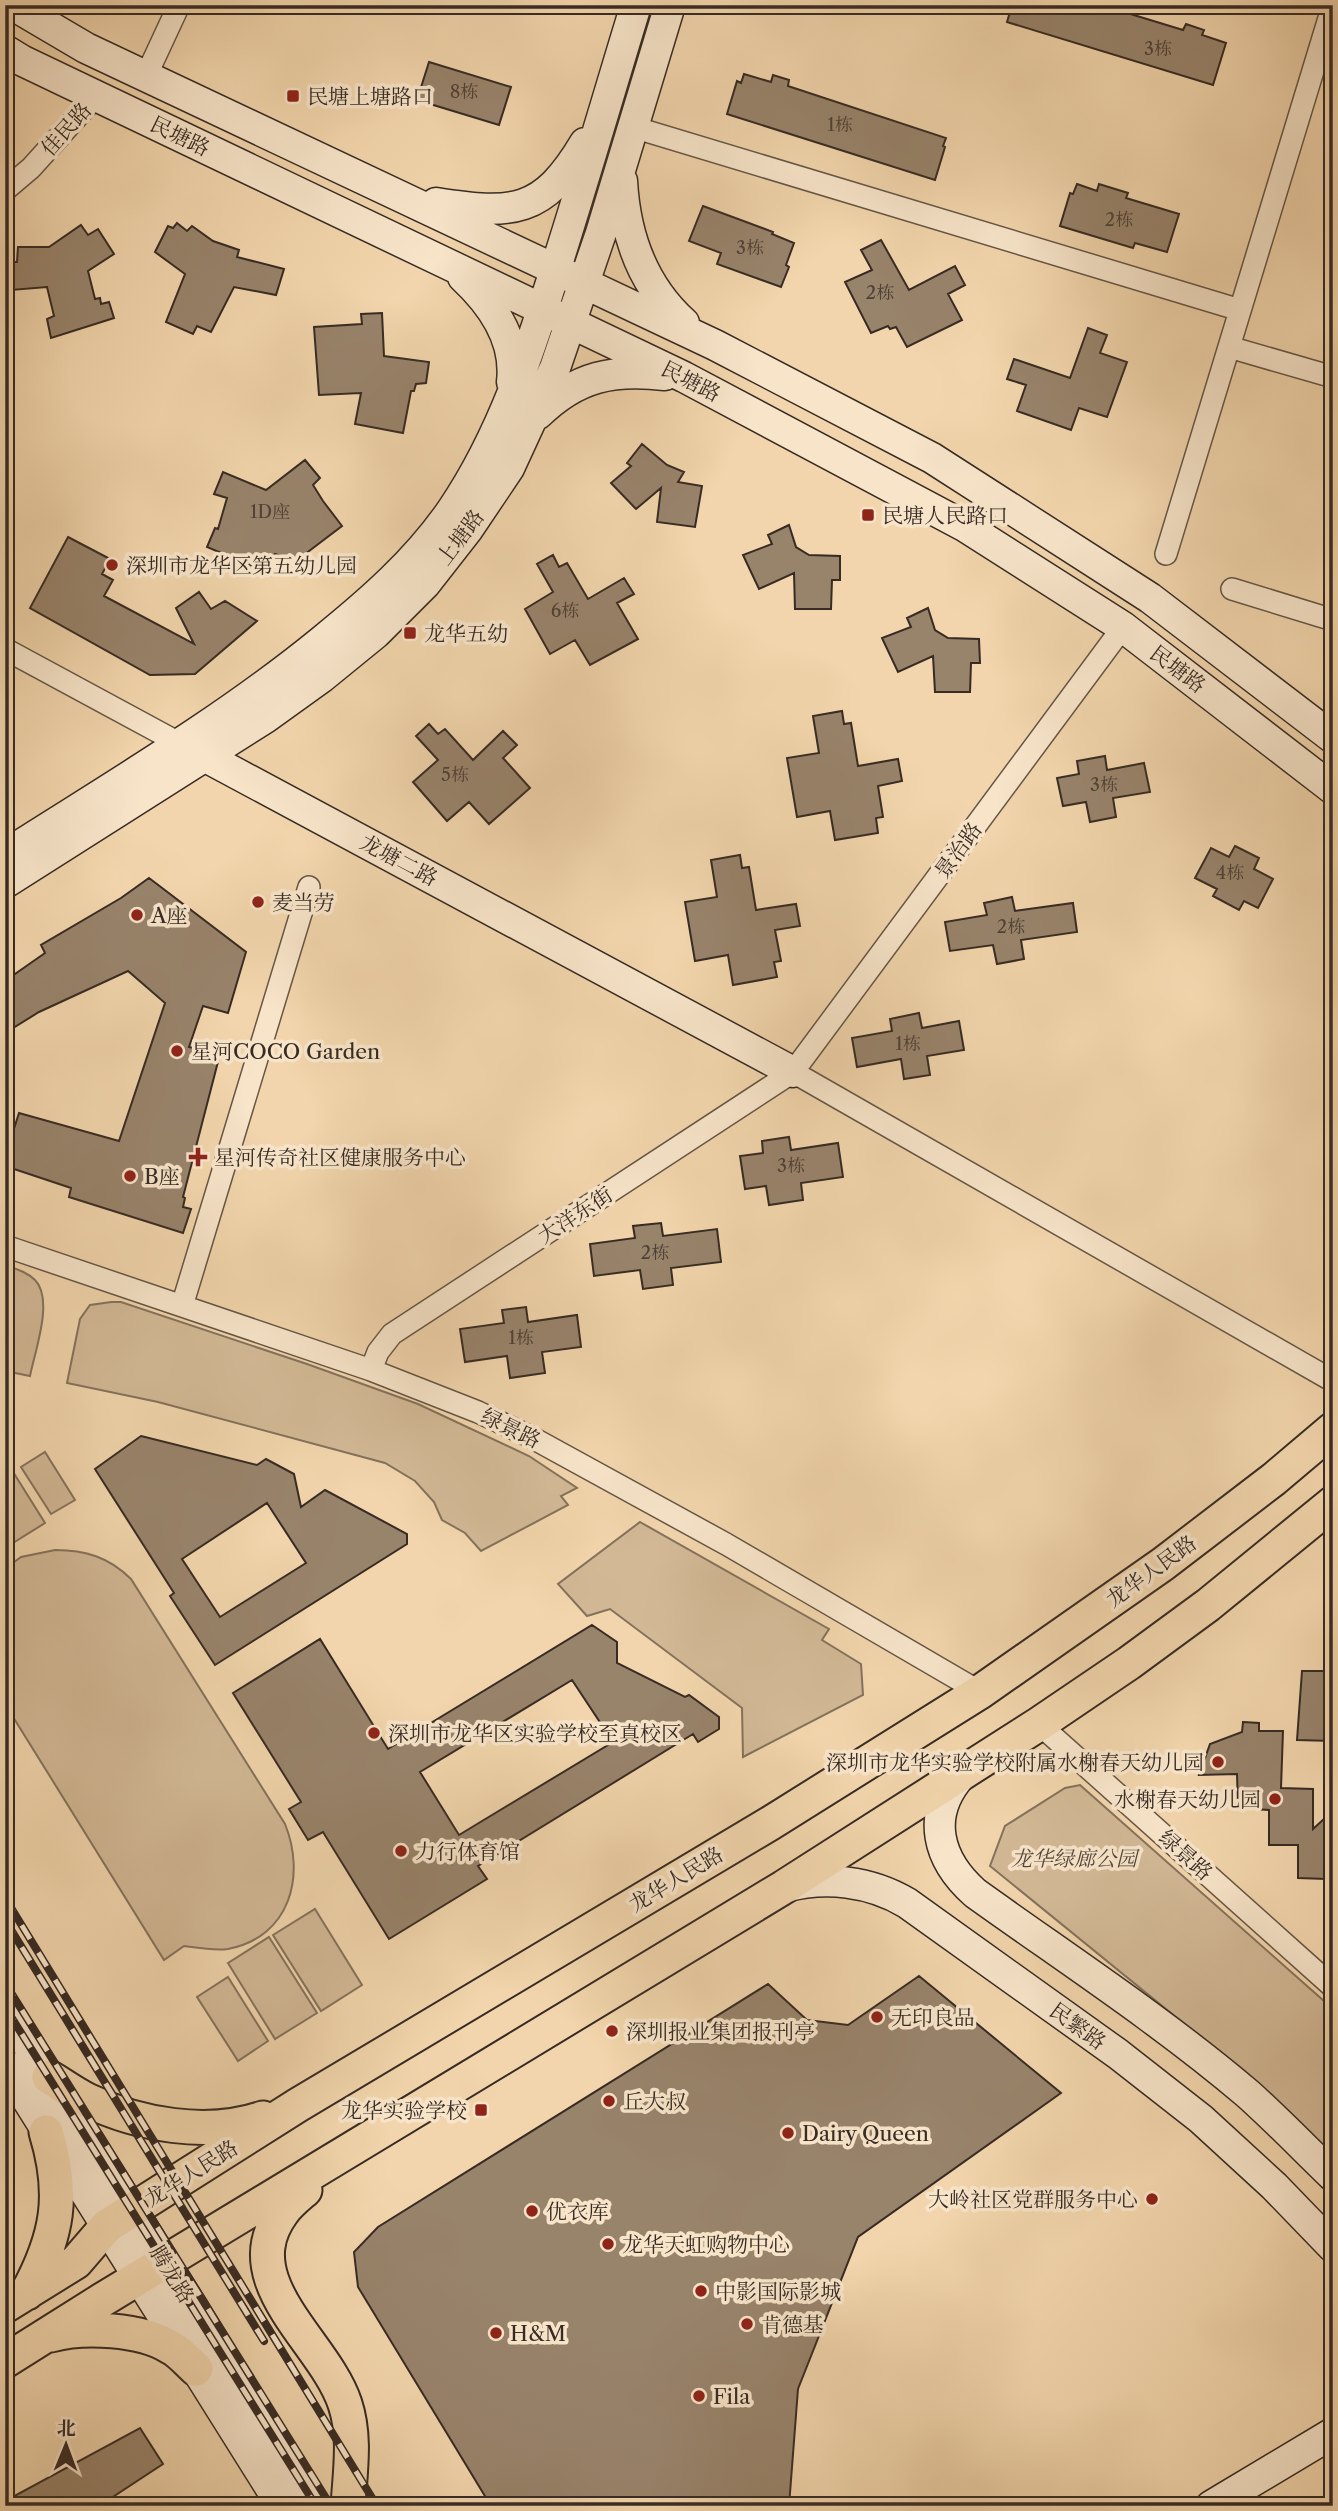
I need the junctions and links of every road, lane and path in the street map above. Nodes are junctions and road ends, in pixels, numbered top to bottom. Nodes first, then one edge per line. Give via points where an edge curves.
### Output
1 (13, 5) edge
2 (179, 5) edge
3 (636, 5) edge
4 (670, 5) edge
5 (1333, 5) edge
6 (5, 50) edge
7 (146, 76) junction
8 (96, 96) junction
9 (604, 113) junction
10 (633, 127) junction
11 (621, 166) junction
12 (5, 190) edge
13 (402, 197) junction
14 (449, 265) junction
15 (555, 270) junction
16 (584, 283) junction
17 (542, 309) junction
18 (1240, 310) junction
19 (571, 323) junction
20 (700, 338) junction
21 (1229, 347) junction
22 (684, 377) junction
23 (1333, 377) edge
24 (519, 413) junction
25 (1166, 554) dead end
26 (1232, 590) dead end
27 (1333, 620) edge
28 (1122, 627) junction
29 (5, 649) edge
30 (1333, 738) edge
31 (193, 750) junction
32 (1333, 789) edge
33 (5, 855) edge
34 (5, 883) edge
35 (309, 887) dead end
36 (793, 1073) junction
37 (5, 1247) edge
38 (182, 1306) junction
39 (372, 1370) junction
40 (1333, 1381) edge
41 (1333, 1429) edge
42 (1333, 1503) edge
43 (980, 1692) junction
44 (1039, 1724) junction
45 (961, 1775) junction
46 (784, 1887) junction
47 (1333, 1987) edge
48 (5, 2008) edge
49 (5, 2064) edge
50 (49, 2077) junction
51 (298, 2105) junction
52 (46, 2132) junction
53 (343, 2154) junction
54 (1333, 2176) edge
55 (120, 2218) junction
56 (1333, 2247) edge
57 (152, 2271) junction
58 (16, 2299) edge
59 (45, 2337) junction
60 (5, 2361) edge
61 (196, 2369) junction
62 (1333, 2433) edge
63 (1333, 2450) edge
64 (282, 2506) edge
65 (313, 2506) edge
66 (348, 2506) edge
67 (1211, 2506) edge
68 (1242, 2506) edge

1 - 7 main road, 民塘路 via 86,48
2 - 7 street
3 - 9 main road, 上塘路
4 - 10 main road, 上塘路
5 - 18 street
6 - 8 main road, 民塘路
7 - 13 main road, 民塘路
8 - 12 street, 佳民路
8 - 14 main road, 民塘路
9 - 13 main road via 553,188 521,207 476,209
9 - 15 main road, 上塘路
10 - 11 main road, 上塘路
10 - 18 street
11 - 16 main road, 上塘路
11 - 20 main road via 628,225 648,281 667,308
13 - 15 main road, 民塘路
14 - 17 main road, 民塘路
14 - 24 main road via 496,315 511,346
15 - 16 main road, 民塘路
15 - 17 main road, 上塘路
16 - 19 main road, 上塘路
16 - 20 main road, 民塘路
17 - 19 main road, 民塘路
17 - 24 main road, 上塘路
18 - 21 street
19 - 22 main road, 民塘路
19 - 24 main road, 上塘路
20 - 30 main road, 民塘路 via 932,458 1029,519 1150,598
21 - 23 street
21 - 25 street
22 - 24 main road via 606,374
22 - 28 main road, 民塘路 via 966,527
24 - 31 main road, 上塘路 via 509,468 425,584 376,633 265,718
26 - 27 street
28 - 32 main road, 民塘路
28 - 36 street, 景治路
29 - 31 street, 龙塘二路
31 - 33 main road, 上塘路
31 - 34 main road, 上塘路
31 - 36 main road, 龙塘二路
35 - 38 street
36 - 39 street, 大洋东街 via 391,1334
36 - 40 street
37 - 38 street, 绿景路
38 - 39 street, 绿景路
39 - 43 street, 绿景路 via 529,1436
41 - 43 main road, 龙华人民路 via 1163,1564
42 - 44 main road via 1208,1605
43 - 51 main road, 龙华人民路 via 769,1824
44 - 45 main road
44 - 47 street, 绿景路
45 - 46 main road
45 - 54 main road via 946,1797 940,1833 948,1860 962,1882 1197,2053
46 - 53 main road
46 - 56 main road, 民繁路 via 835,1881 867,1887 907,1903 1201,2119
48 - 50 main road, 腾龙路
49 - 52 main road, 腾龙路
50 - 51 main road via 87,2100 119,2111 195,2127 246,2123
50 - 55 main road, 腾龙路
51 - 55 main road, 龙华人民路
52 - 55 main road, 腾龙路
52 - 58 main road via 55,2162 55,2216 50,2243
53 - 57 main road
53 - 66 main road via 284,2210 272,2232 267,2257 275,2291 345,2403 352,2436
55 - 57 main road, 腾龙路
55 - 58 main road, 龙华人民路 via 76,2262
57 - 59 main road
57 - 61 main road, 腾龙路
57 - 65 main road, 腾龙路
59 - 60 main road
59 - 61 main road via 92,2331 149,2338 172,2347
61 - 64 main road, 腾龙路
62 - 67 main road
63 - 68 main road

